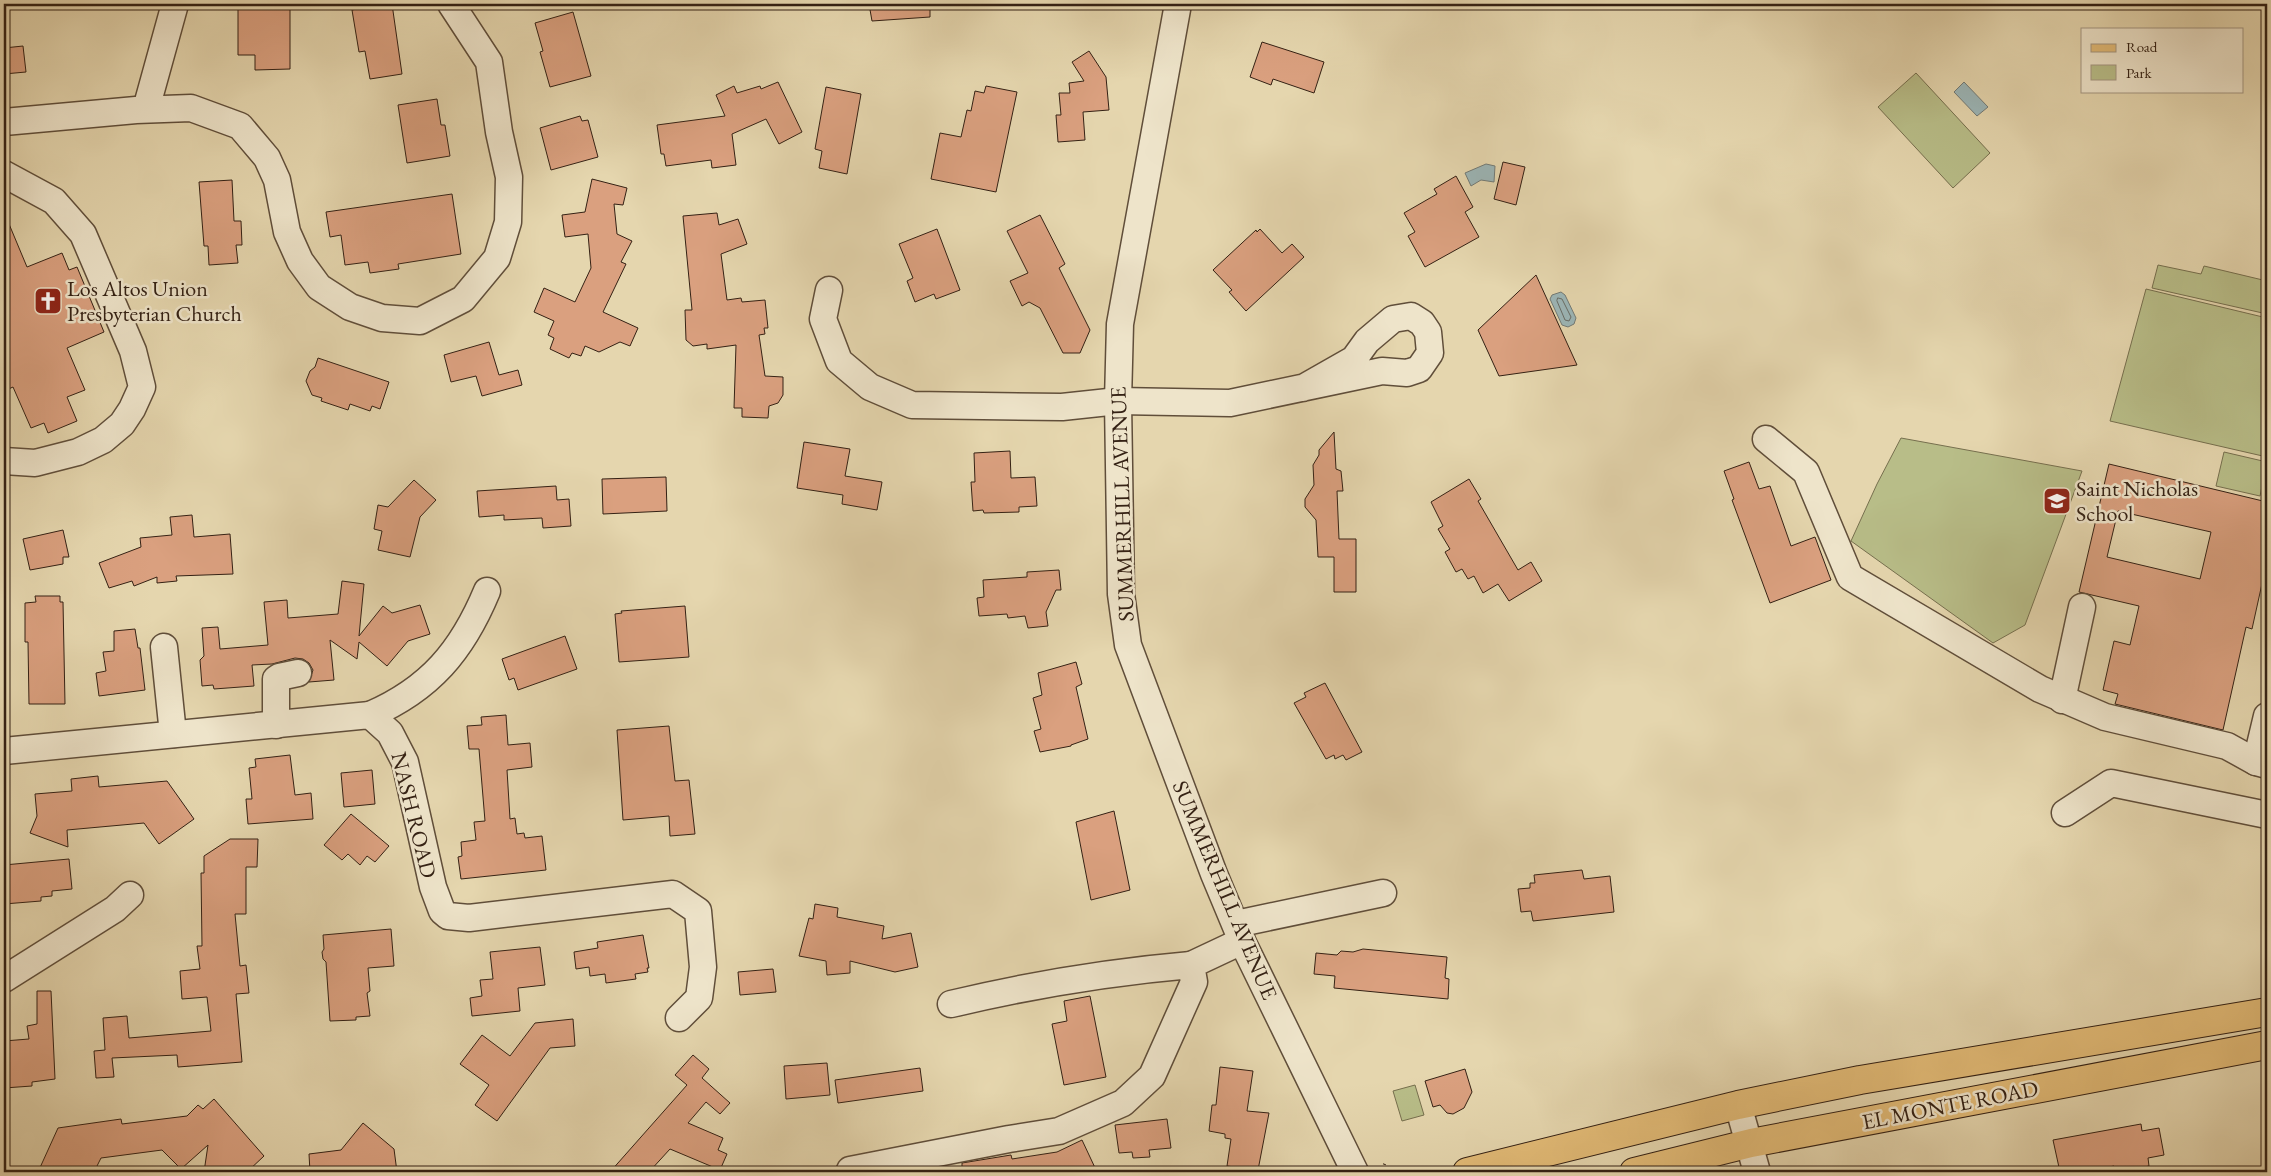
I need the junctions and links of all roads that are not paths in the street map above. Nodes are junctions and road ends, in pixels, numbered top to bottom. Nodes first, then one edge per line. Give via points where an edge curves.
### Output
1 (175, 4) edge
2 (451, 4) edge
3 (1178, 4) edge
4 (146, 109) junction
5 (4, 122) edge
6 (4, 174) edge
7 (829, 290) dead end
8 (1303, 388) dead end
9 (1118, 401) junction
10 (1766, 439) dead end
11 (4, 461) edge
12 (487, 591) dead end
13 (2082, 607) dead end
14 (164, 647) dead end
15 (298, 674) dead end
16 (2062, 700) junction
17 (370, 715) junction
18 (2267, 716) edge
19 (276, 725) junction
20 (173, 734) junction
21 (4, 751) edge
22 (2262, 764) edge
23 (2065, 812) dead end
24 (2267, 815) edge
25 (1383, 893) dead end
26 (130, 896) dead end
27 (1239, 932) junction
28 (1192, 965) junction
29 (4, 979) edge
30 (951, 1004) dead end
31 (2267, 1012) edge
32 (679, 1018) dead end
33 (2267, 1045) edge
34 (1738, 1105) junction
35 (1750, 1143) junction
36 (850, 1170) dead end
37 (1355, 1172) edge
38 (1467, 1172) edge
39 (1634, 1172) edge
40 (1757, 1172) edge

1 - 4 street
2 - 4 street via 489,62 509,177 508,222 497,258 462,299 420,321 382,318 350,307 319,287 300,261 287,232 277,180 267,158 240,126 191,108
3 - 9 street, SUMMERHILL AVENUE via 1120,324
4 - 5 street
6 - 11 street via 54,201 84,234 133,351 142,387 122,424 103,440 78,452 35,463
7 - 9 street via 823,319 839,361 870,387 912,405 1062,407
8 - 9 street via 1230,403
9 - 27 street, SUMMERHILL AVENUE via 1121,594 1128,645
10 - 16 street via 1806,472 1850,577
12 - 17 street via 465,634 436,672 406,697
13 - 16 street
14 - 20 street
15 - 19 street via 276,679
16 - 22 street via 2105,717 2227,746
17 - 19 street
17 - 32 street, NASH ROAD via 390,733 405,762 433,887 442,912 448,916 469,918 673,894 698,911 703,968 699,998
18 - 22 street
19 - 20 street
20 - 21 street
23 - 24 street via 2111,783
25 - 27 street
26 - 29 street via 115,909
27 - 28 street
27 - 37 street, SUMMERHILL AVENUE
28 - 30 street via 1041,984
28 - 36 street via 1194,982 1152,1076 1123,1104 1059,1131
31 - 34 main road, EL MONTE ROAD via 1860,1080
33 - 35 main road, EL MONTE ROAD
34 - 35 street
34 - 38 main road, EL MONTE ROAD
35 - 39 main road, EL MONTE ROAD
35 - 40 street

